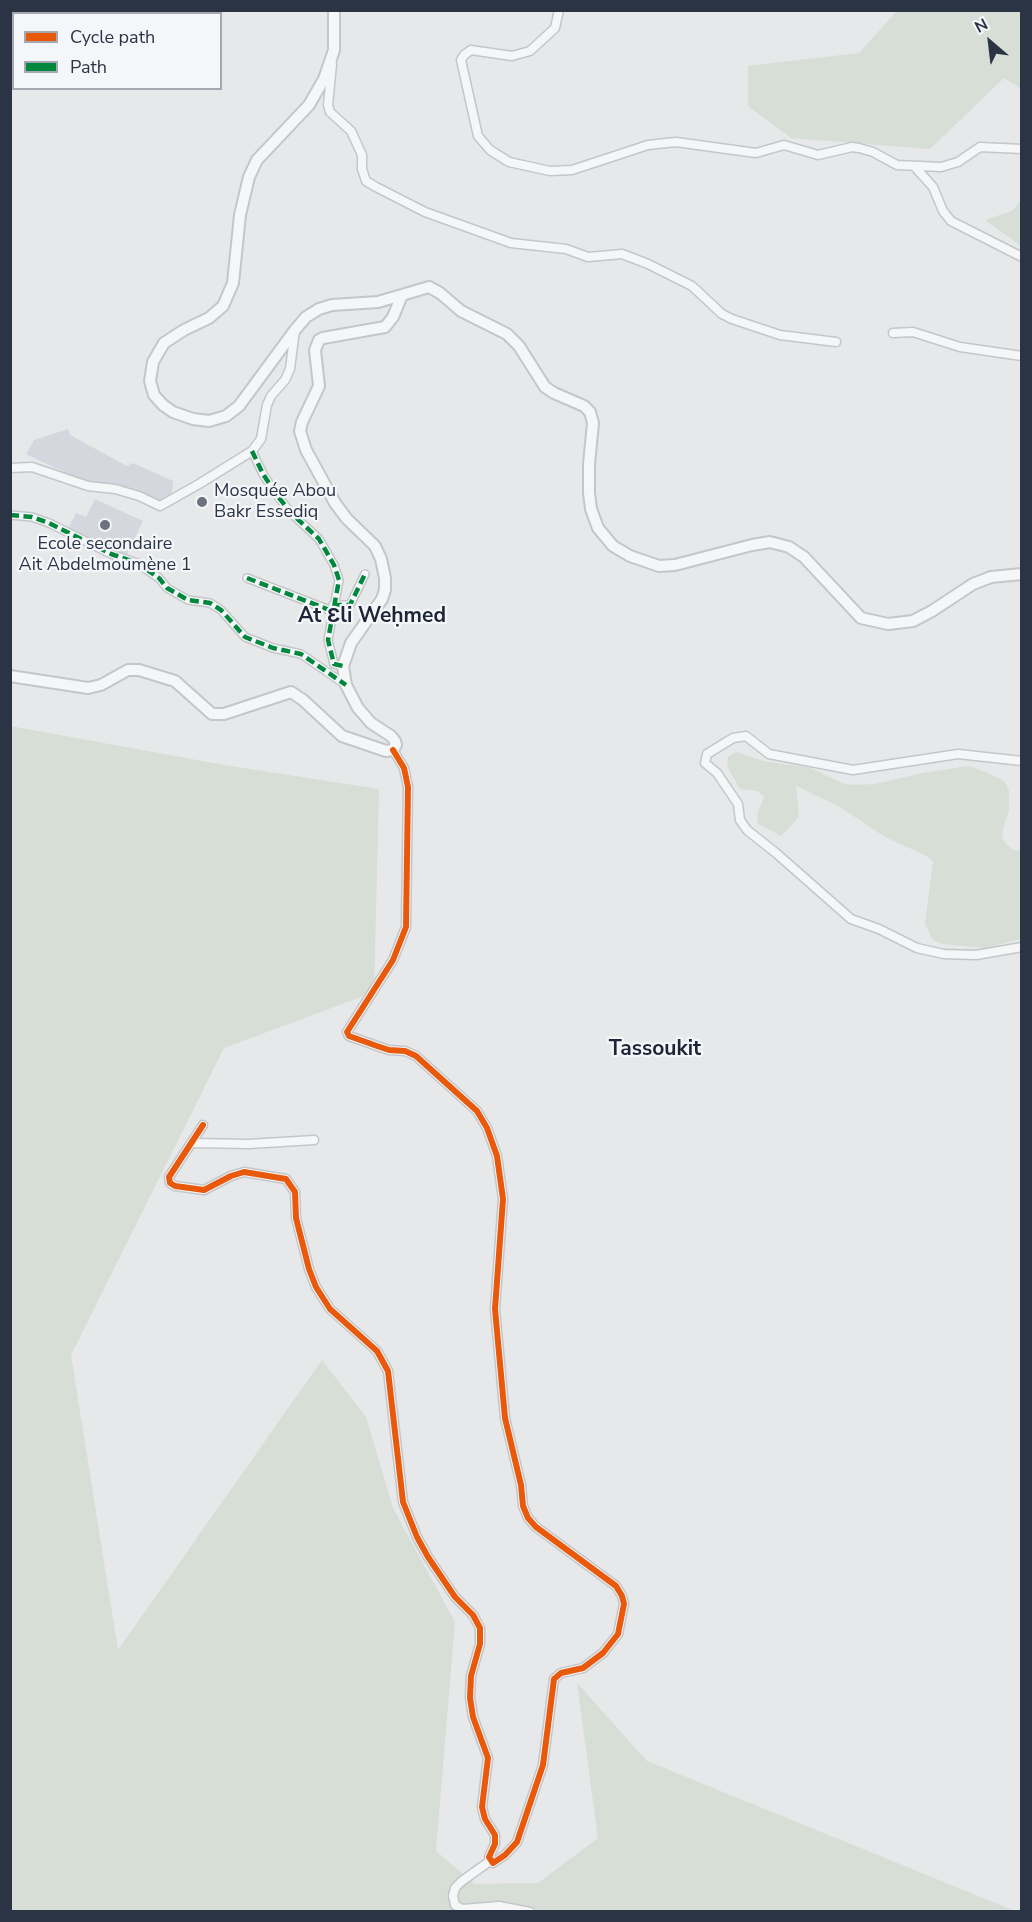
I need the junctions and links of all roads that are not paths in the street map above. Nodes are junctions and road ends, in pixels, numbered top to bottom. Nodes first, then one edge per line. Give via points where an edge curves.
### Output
1 (334, 10) edge
2 (559, 10) edge
3 (334, 50) junction
4 (1022, 149) edge
5 (915, 167) junction
6 (1022, 257) edge
7 (402, 295) junction
8 (295, 330) junction
9 (893, 333) dead end
10 (836, 342) dead end
11 (1022, 356) edge
12 (252, 451) junction
13 (10, 468) edge
14 (10, 515) edge
15 (365, 574) dead end
16 (1022, 574) edge
17 (247, 578) dead end
18 (333, 608) junction
19 (343, 666) junction
20 (10, 676) edge
21 (346, 686) junction
22 (393, 750) junction
23 (1022, 761) edge
24 (1022, 947) edge
25 (203, 1125) dead end
26 (315, 1140) dead end
27 (193, 1143) junction
28 (490, 1861) junction
29 (530, 1911) edge

1 - 3 street
2 - 5 street via 555,28 530,51 512,56 471,50 461,60 478,136 490,150 509,162 550,171 572,170 648,146 676,142 756,153 784,145 819,155 852,147 897,165
3 - 8 street via 309,105 257,160 249,177 240,215 233,284 223,306 164,343 153,362 150,381 154,395 173,412 193,420 226,416 239,406
3 - 10 street via 328,105 330,112 351,130 362,155 366,182 425,213 511,243 566,249 588,257 622,254 692,286 732,319 780,336
4 - 5 street via 980,147 949,166
5 - 6 street via 933,187 951,221
7 - 8 street via 319,309
7 - 16 street via 429,287 461,311 507,334 545,387 590,412 591,509 598,528 613,546 630,556 659,566 770,542 789,547 804,557 861,618 888,624 913,621 991,577
7 - 19 street via 385,327 319,340 315,350 319,386 300,431 335,503 375,546 385,578 382,599 351,643
8 - 12 street via 290,369 271,396 261,439
9 - 11 street via 913,332 960,347
12 - 13 street via 160,506 139,496 88,486 32,467
12 - 18 street via 276,494 319,539 334,565 339,580
14 - 21 street via 49,523 138,563 188,600 210,603 221,610 244,637 301,654
15 - 18 street via 350,605
17 - 18 street
18 - 19 street via 328,640 334,664
19 - 21 street
20 - 22 street via 88,688 128,670 139,670 175,681 212,714 224,714 291,692 342,736
21 - 22 street via 371,723 395,741
22 - 28 street via 404,768 408,788 406,927 393,960 347,1032 376,1046 416,1056 477,1111 487,1128 503,1199 495,1309 504,1407 523,1506 536,1527 616,1586 624,1604 618,1634 603,1653 583,1668 561,1673 554,1679 543,1765 517,1842 500,1859
23 - 24 street via 958,754 854,770 769,754 746,736 733,738 707,754 705,763 717,773 738,804 740,820 747,830 851,919 917,948 944,954
25 - 27 street
26 - 27 street
27 - 28 street via 169,1177 175,1186 204,1190 244,1172 278,1177 290,1183 316,1287 330,1309 371,1345 385,1364 390,1378 403,1502 428,1557 480,1628 470,1698 488,1758 482,1802 496,1840
28 - 29 street via 455,1888 455,1905 462,1910 499,1906

